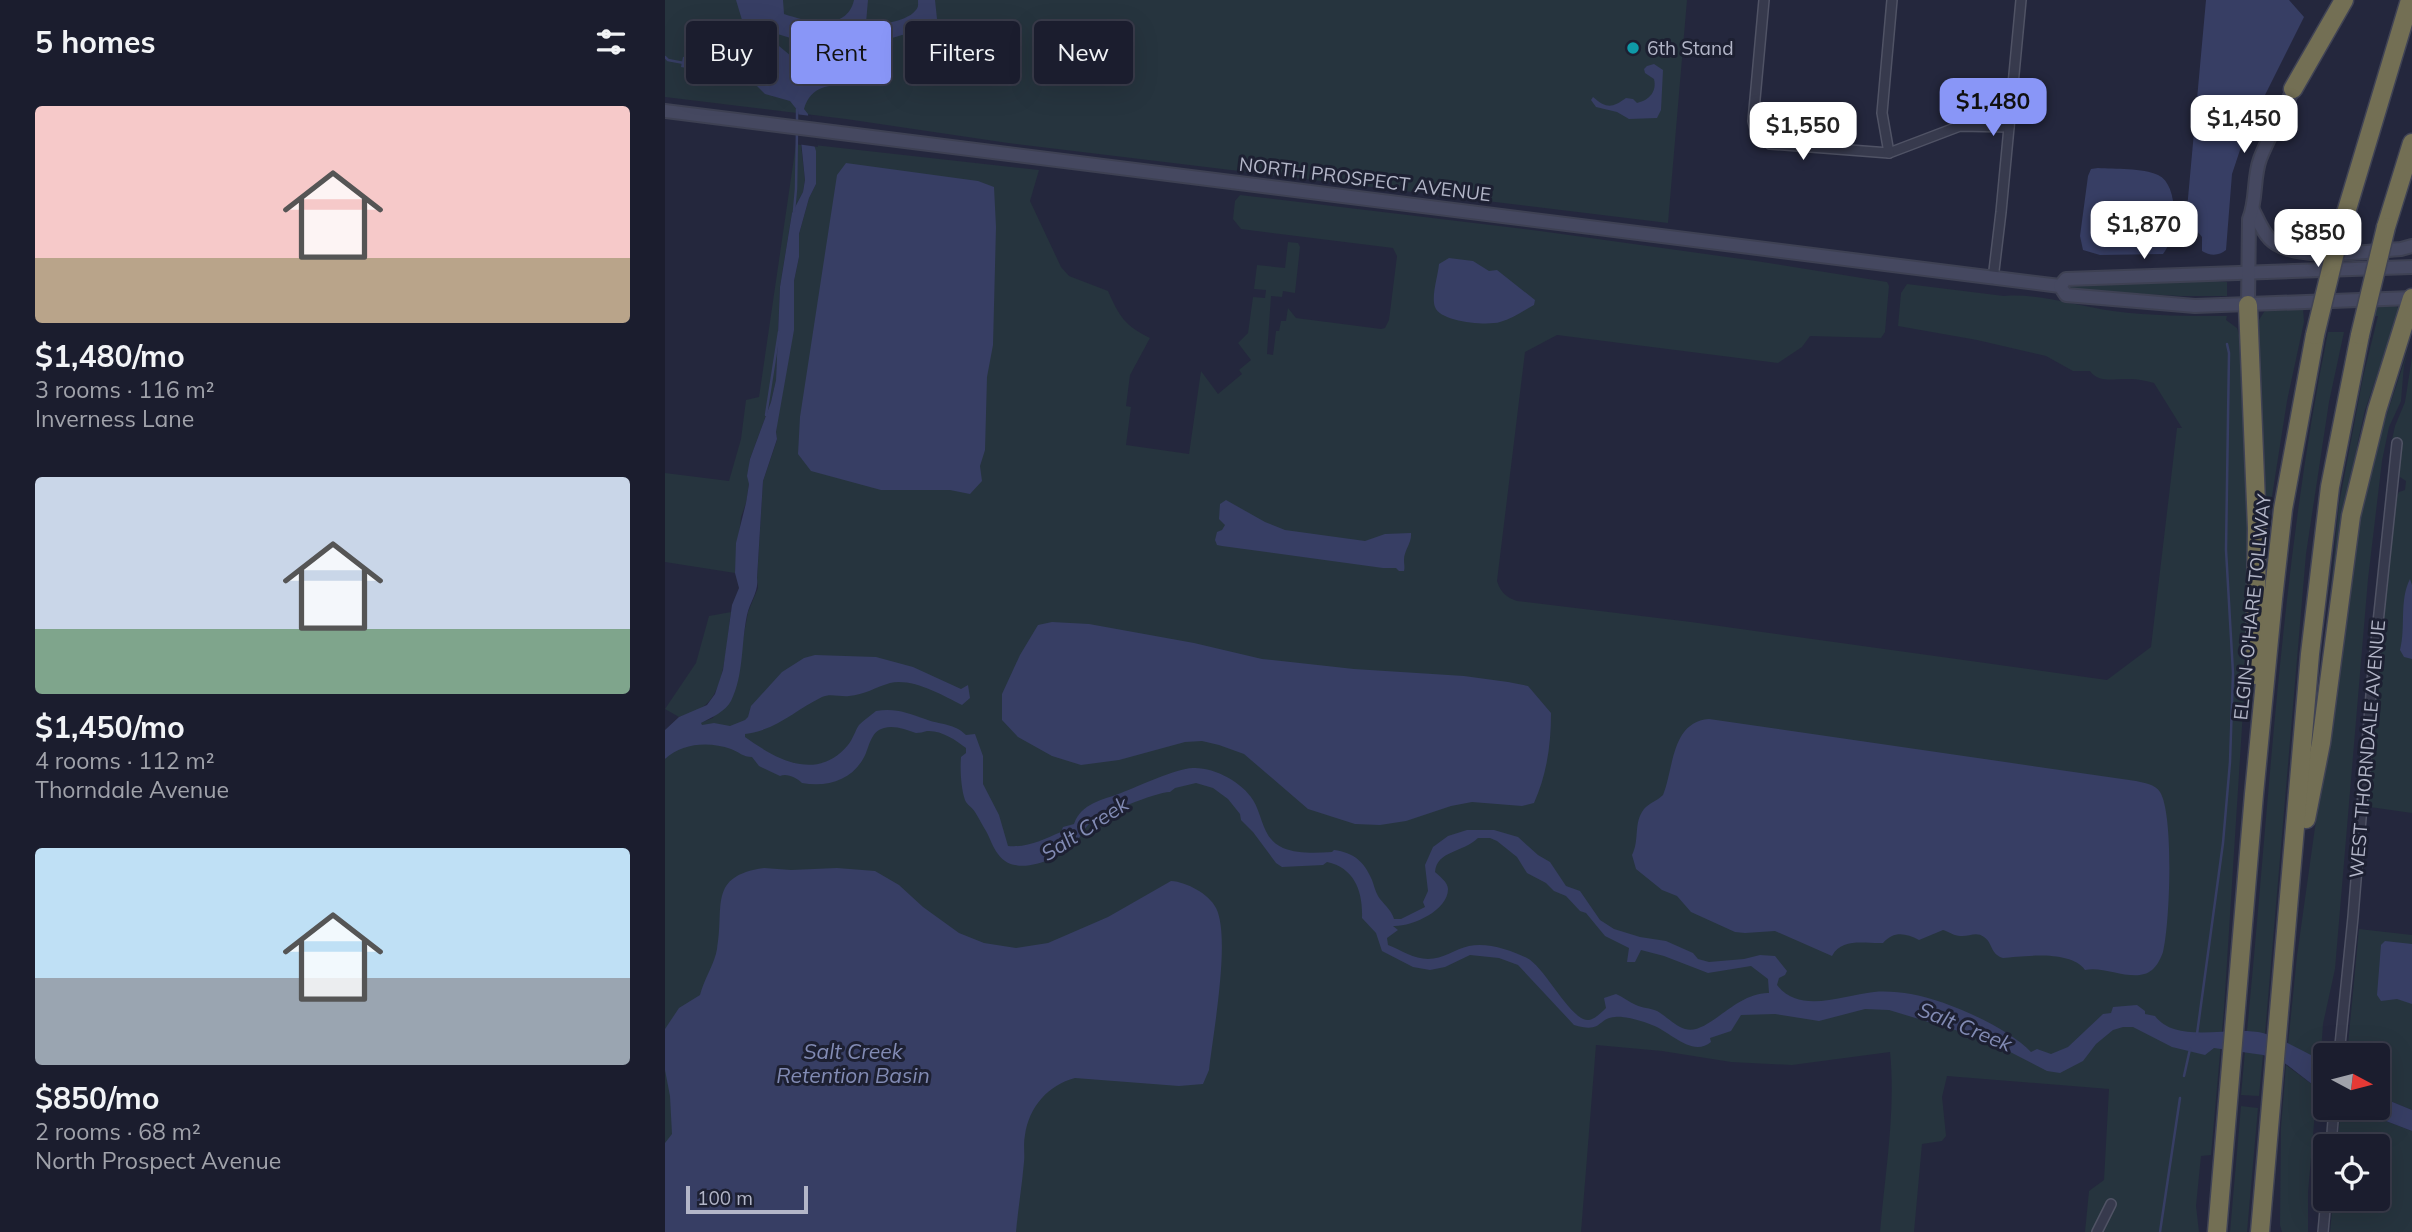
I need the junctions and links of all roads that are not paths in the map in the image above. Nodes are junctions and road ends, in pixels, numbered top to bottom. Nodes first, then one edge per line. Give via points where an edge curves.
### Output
1 (1764, 0) edge
2 (1892, 0) edge
3 (2021, 0) edge
4 (2334, 0) edge
5 (2344, 0) edge
6 (2410, 0) edge
7 (2293, 89) junction
8 (665, 112) edge
9 (2009, 127) junction
10 (2412, 143) edge
11 (1889, 153) junction
12 (2253, 210) junction
13 (2412, 246) edge
14 (2412, 267) edge
15 (2248, 274) junction
16 (1993, 279) junction
17 (2060, 286) junction
18 (2412, 298) edge
19 (2248, 304) junction
20 (2397, 443) dead end
21 (2254, 794) junction
22 (2288, 912) junction
23 (2340, 1043) edge
24 (2111, 1204) dead end
25 (2325, 1211) edge
26 (2097, 1232) edge
27 (2217, 1232) edge
28 (2260, 1232) edge
29 (2323, 1232) edge

1 - 11 street via 1753,121 1756,133 1770,144
2 - 11 street via 1882,113
3 - 9 street
4 - 7 main road
5 - 7 highway
6 - 21 highway, ELGIN-O'HARE TOLLWAY, bridge via 2339,236 2315,335 2283,509
7 - 12 main road via 2260,161
8 - 16 main road, NORTH PROSPECT AVENUE
9 - 11 street via 1960,126
9 - 16 street
10 - 22 highway, bridge via 2386,227 2332,475 2310,654
12 - 13 main road via 2271,240 2299,252
12 - 15 main road
14 - 15 main road, NORTH PROSPECT AVENUE
15 - 17 main road, NORTH PROSPECT AVENUE via 2066,279
15 - 19 main road
16 - 17 main road, NORTH PROSPECT AVENUE
17 - 19 main road, NORTH PROSPECT AVENUE via 2066,295 2111,300 2182,306
18 - 19 main road, NORTH PROSPECT AVENUE
18 - 22 highway via 2353,506 2321,743
19 - 21 highway via 2257,527
20 - 23 street, WEST THORNDALE AVENUE
21 - 27 highway, ELGIN-O'HARE TOLLWAY
22 - 28 highway
24 - 26 street
25 - 29 street

